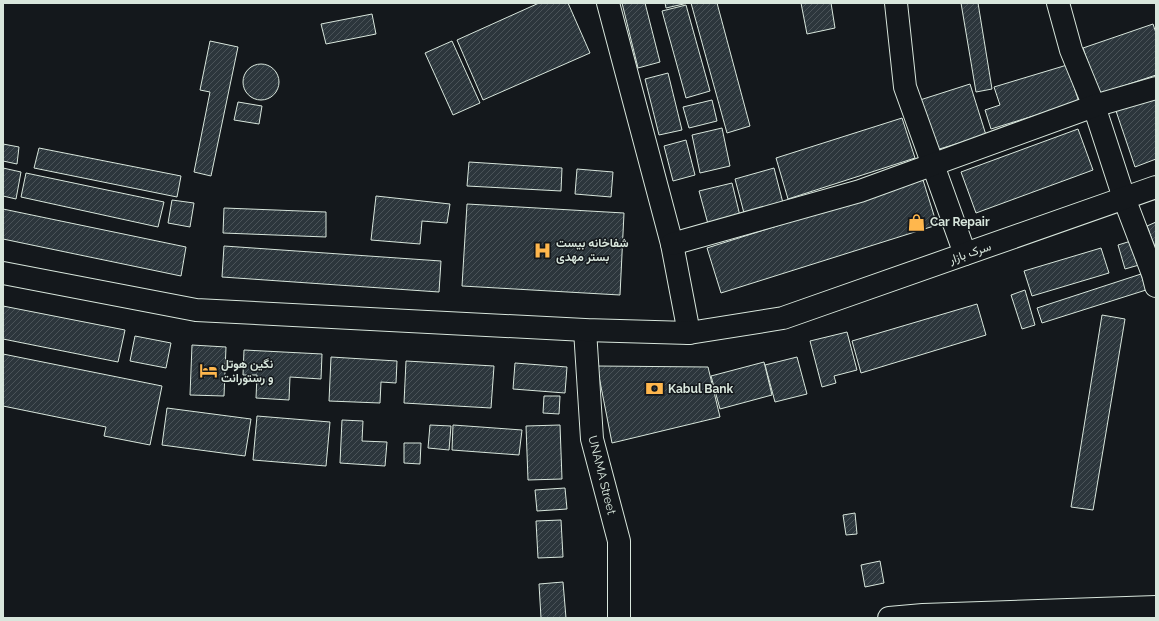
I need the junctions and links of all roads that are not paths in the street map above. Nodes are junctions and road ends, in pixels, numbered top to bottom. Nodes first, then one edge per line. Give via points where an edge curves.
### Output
1 (608, 3) edge
2 (896, 3) edge
3 (1058, 3) edge
4 (1156, 88) edge
5 (1094, 106) junction
6 (933, 165) junction
7 (1156, 187) edge
8 (1124, 198) junction
9 (672, 244) junction
10 (965, 254) junction
11 (3, 273) edge
12 (1156, 286) edge
13 (585, 330) junction
14 (689, 333) junction
15 (1156, 607) edge
16 (619, 618) edge
17 (889, 618) edge

1 - 9 main road
2 - 6 main road via 905,87
3 - 5 main road via 1071,50
4 - 5 main road
5 - 6 main road
5 - 8 main road
6 - 9 main road via 860,191
6 - 10 main road
7 - 8 main road, سرک بازار
8 - 10 main road, سرک بازار
8 - 12 main road
9 - 14 main road
10 - 14 main road, سرک بازار via 783,318
11 - 13 main road, سرک بازار via 196,310
13 - 14 main road, سرک بازار
13 - 16 main road, UNAMA Street via 592,439 619,541
15 - 17 main road

